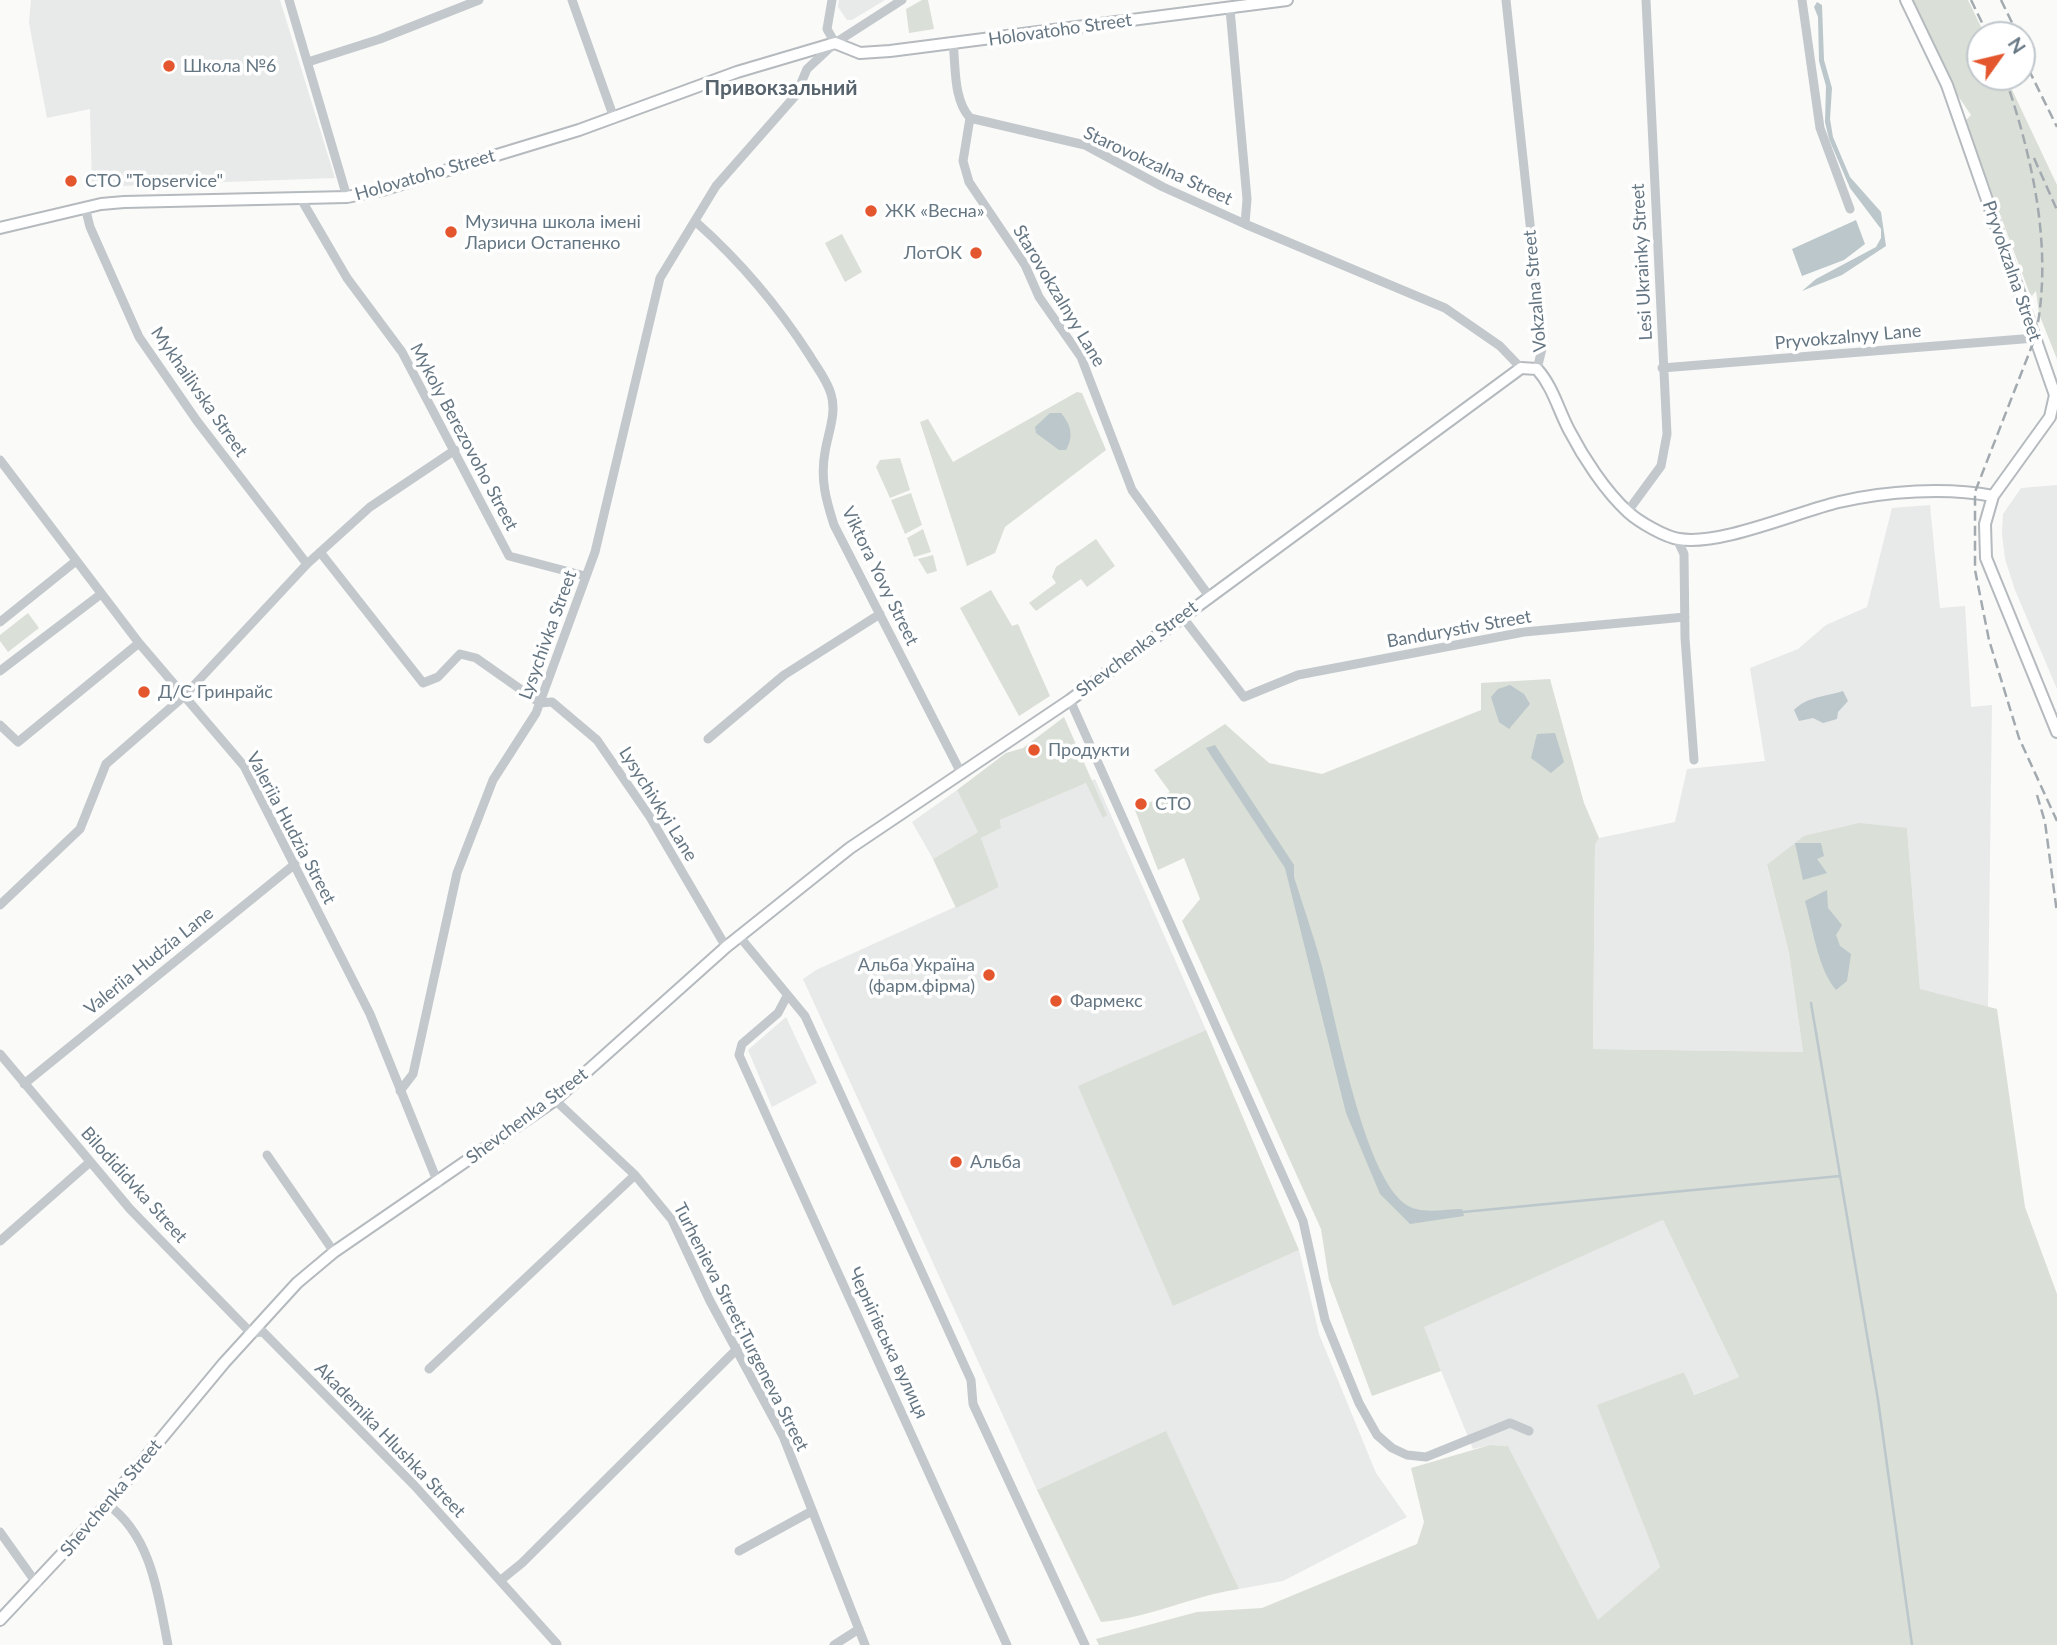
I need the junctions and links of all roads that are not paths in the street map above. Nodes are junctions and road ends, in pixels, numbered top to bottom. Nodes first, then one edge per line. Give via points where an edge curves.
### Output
1 (289, 0) edge
2 (479, 0) edge
3 (572, 0) edge
4 (832, 0) edge
5 (902, 0) edge
6 (1287, 0) edge
7 (1506, 0) edge
8 (1646, 0) edge
9 (1802, 0) edge
10 (1906, 0) edge
11 (455, 4) edge
12 (1230, 9) junction
13 (835, 43) junction
14 (953, 43) junction
15 (308, 62) junction
16 (614, 118) junction
17 (970, 118) junction
18 (347, 197) junction
19 (301, 199) junction
20 (85, 207) junction
21 (1850, 209) dead end
22 (696, 222) junction
23 (1245, 224) junction
24 (0, 228) edge
25 (2035, 338) junction
26 (1521, 368) junction
27 (1662, 368) junction
28 (1536, 369) junction
29 (455, 450) junction
30 (0, 460) edge
31 (1993, 496) junction
32 (1628, 512) junction
33 (1677, 539) junction
34 (320, 552) junction
35 (76, 561) junction
36 (307, 564) junction
37 (585, 576) junction
38 (101, 594) junction
39 (1209, 596) junction
40 (880, 614) junction
41 (1181, 615) junction
42 (1685, 617) junction
43 (0, 622) edge
44 (139, 643) junction
45 (0, 671) edge
46 (183, 697) junction
47 (1070, 700) junction
48 (540, 703) junction
49 (0, 725) edge
50 (2057, 732) edge
51 (708, 739) dead end
52 (1694, 760) dead end
53 (960, 771) junction
54 (295, 864) junction
55 (0, 905) edge
56 (739, 936) junction
57 (726, 947) junction
58 (787, 996) junction
59 (0, 1054) edge
60 (24, 1084) junction
61 (400, 1091) junction
62 (555, 1100) junction
63 (267, 1155) dead end
64 (90, 1161) junction
65 (635, 1175) junction
66 (438, 1183) junction
67 (0, 1241) edge
68 (334, 1252) junction
69 (251, 1333) junction
70 (737, 1348) junction
71 (429, 1369) dead end
72 (1529, 1431) dead end
73 (107, 1504) junction
74 (812, 1511) junction
75 (0, 1532) edge
76 (739, 1551) dead end
77 (501, 1580) junction
78 (37, 1584) junction
79 (0, 1620) edge
80 (859, 1629) junction
81 (557, 1644) edge
82 (168, 1645) edge
83 (834, 1645) edge
84 (865, 1645) edge
85 (1007, 1645) edge
86 (1085, 1645) edge

1 - 15 street
2 - 11 street
3 - 16 street
4 - 13 street via 827,29
5 - 13 street, Holovatoho Street
6 - 12 main road, Holovatoho Street
7 - 28 street, Vokzalna Street via 1543,345
8 - 27 street, Lesi Ukrainky Street
9 - 21 street via 1820,128
10 - 25 main road, Pryvokzalna Street via 1947,85
11 - 15 street via 380,40
12 - 14 main road, Holovatoho Street
12 - 23 street, Starovokzalna Street via 1247,199
13 - 14 main road, Holovatoho Street via 860,53
13 - 16 main road, Holovatoho Street via 737,72
13 - 22 street, Lysychivka Street via 807,69 796,95 716,186
14 - 17 street via 962,110
15 - 18 street
16 - 18 main road, Holovatoho Street
17 - 23 street, Starovokzalna Street via 1085,145
17 - 39 street, Starovokzalnyy Lane via 963,161 969,182 1081,357 1132,490
18 - 19 main road, Holovatoho Street
19 - 20 main road, Holovatoho Street via 124,202
19 - 29 street, Mykoly Berezovoho Street via 347,278 402,352
20 - 24 main road, Holovatoho Street
20 - 36 street, Mykhailivska Street via 139,337
22 - 37 street, Lysychivka Street via 660,278 596,552
22 - 40 street, Viktora Yovy Street via 727,250 789,324 831,394 833,412 823,488 834,525
23 - 26 street, Starovokzalna Street via 1445,308 1500,346
25 - 27 street, Pryvokzalnyy Lane
25 - 31 main road, Pryvokzalna Street via 2055,395 2050,418
26 - 28 main road
26 - 39 main road, Shevchenka Street
27 - 32 street, Lesi Ukrainky Street via 1667,435 1661,466
28 - 32 main road, Vokzalna Street via 1547,380 1569,429
29 - 34 street via 370,507
29 - 37 street, Mykoly Berezovoho Street via 509,556
30 - 35 street, Valeriia Hudzia Street
31 - 33 main road via 1975,492 1905,494 1841,501 1718,537
31 - 50 main road, Pryvokzalna Street via 1985,524 1986,558
32 - 33 main road, Vokzalna Street
33 - 42 street via 1684,554
34 - 36 street
34 - 48 street via 423,683 438,677 460,654 475,658
35 - 38 street, Valeriia Hudzia Street
35 - 43 street
36 - 46 street
37 - 48 street, Lysychivka Street
38 - 44 street, Valeriia Hudzia Street
38 - 45 street
39 - 41 main road, Shevchenka Street
40 - 51 street via 784,675
40 - 53 street, Viktora Yovy Street
41 - 42 street, Bandurystiv Street via 1244,697 1298,675 1524,632
41 - 47 main road, Shevchenka Street
42 - 52 street
44 - 46 street, Valeriia Hudzia Street
44 - 49 street via 18,742
46 - 54 street, Valeriia Hudzia Street via 244,766
46 - 55 street via 106,764 80,829
47 - 53 main road, Shevchenka Street
47 - 72 street via 1303,1221 1325,1320 1377,1435 1407,1455 1426,1457 1510,1423
48 - 57 street, Lysychivkyi Lane via 552,702 597,740 650,817
48 - 61 street, Lysychivka Street via 493,780 457,873 413,1074
53 - 56 main road, Shevchenka Street via 850,848
54 - 60 street, Valeriia Hudzia Lane
54 - 61 street, Valeriia Hudzia Street via 370,1014
56 - 57 main road, Shevchenka Street
56 - 58 street
57 - 62 main road, Shevchenka Street
58 - 85 street, Чернігівська вулиця via 778,1013 742,1044 739,1055
58 - 86 street via 805,1016 834,1079 971,1380 973,1404
59 - 60 street, Bilodididvka Street
60 - 64 street, Bilodididvka Street
61 - 66 street, Valeriia Hudzia Street
62 - 65 street, Turhenieva Street;Turgeneva Street
62 - 66 main road, Shevchenka Street
63 - 68 street
64 - 67 street
64 - 69 street, Bilodididvka Street via 130,1209
65 - 70 street, Turhenieva Street;Turgeneva Street via 672,1220
65 - 71 street
66 - 68 main road, Shevchenka Street
68 - 69 main road, Shevchenka Street via 297,1283
69 - 73 main road, Shevchenka Street
69 - 77 street, Akademika Hlushka Street via 263,1332
70 - 74 street, Turhenieva Street;Turgeneva Street via 783,1436
70 - 77 street
73 - 78 main road, Shevchenka Street
73 - 82 street via 133,1531 154,1572
74 - 76 street
74 - 80 street, Turhenieva Street;Turgeneva Street
75 - 78 street
77 - 81 street, Akademika Hlushka Street
78 - 79 main road, Shevchenka Street
80 - 83 street
80 - 84 street, Turhenieva Street;Turgeneva Street

